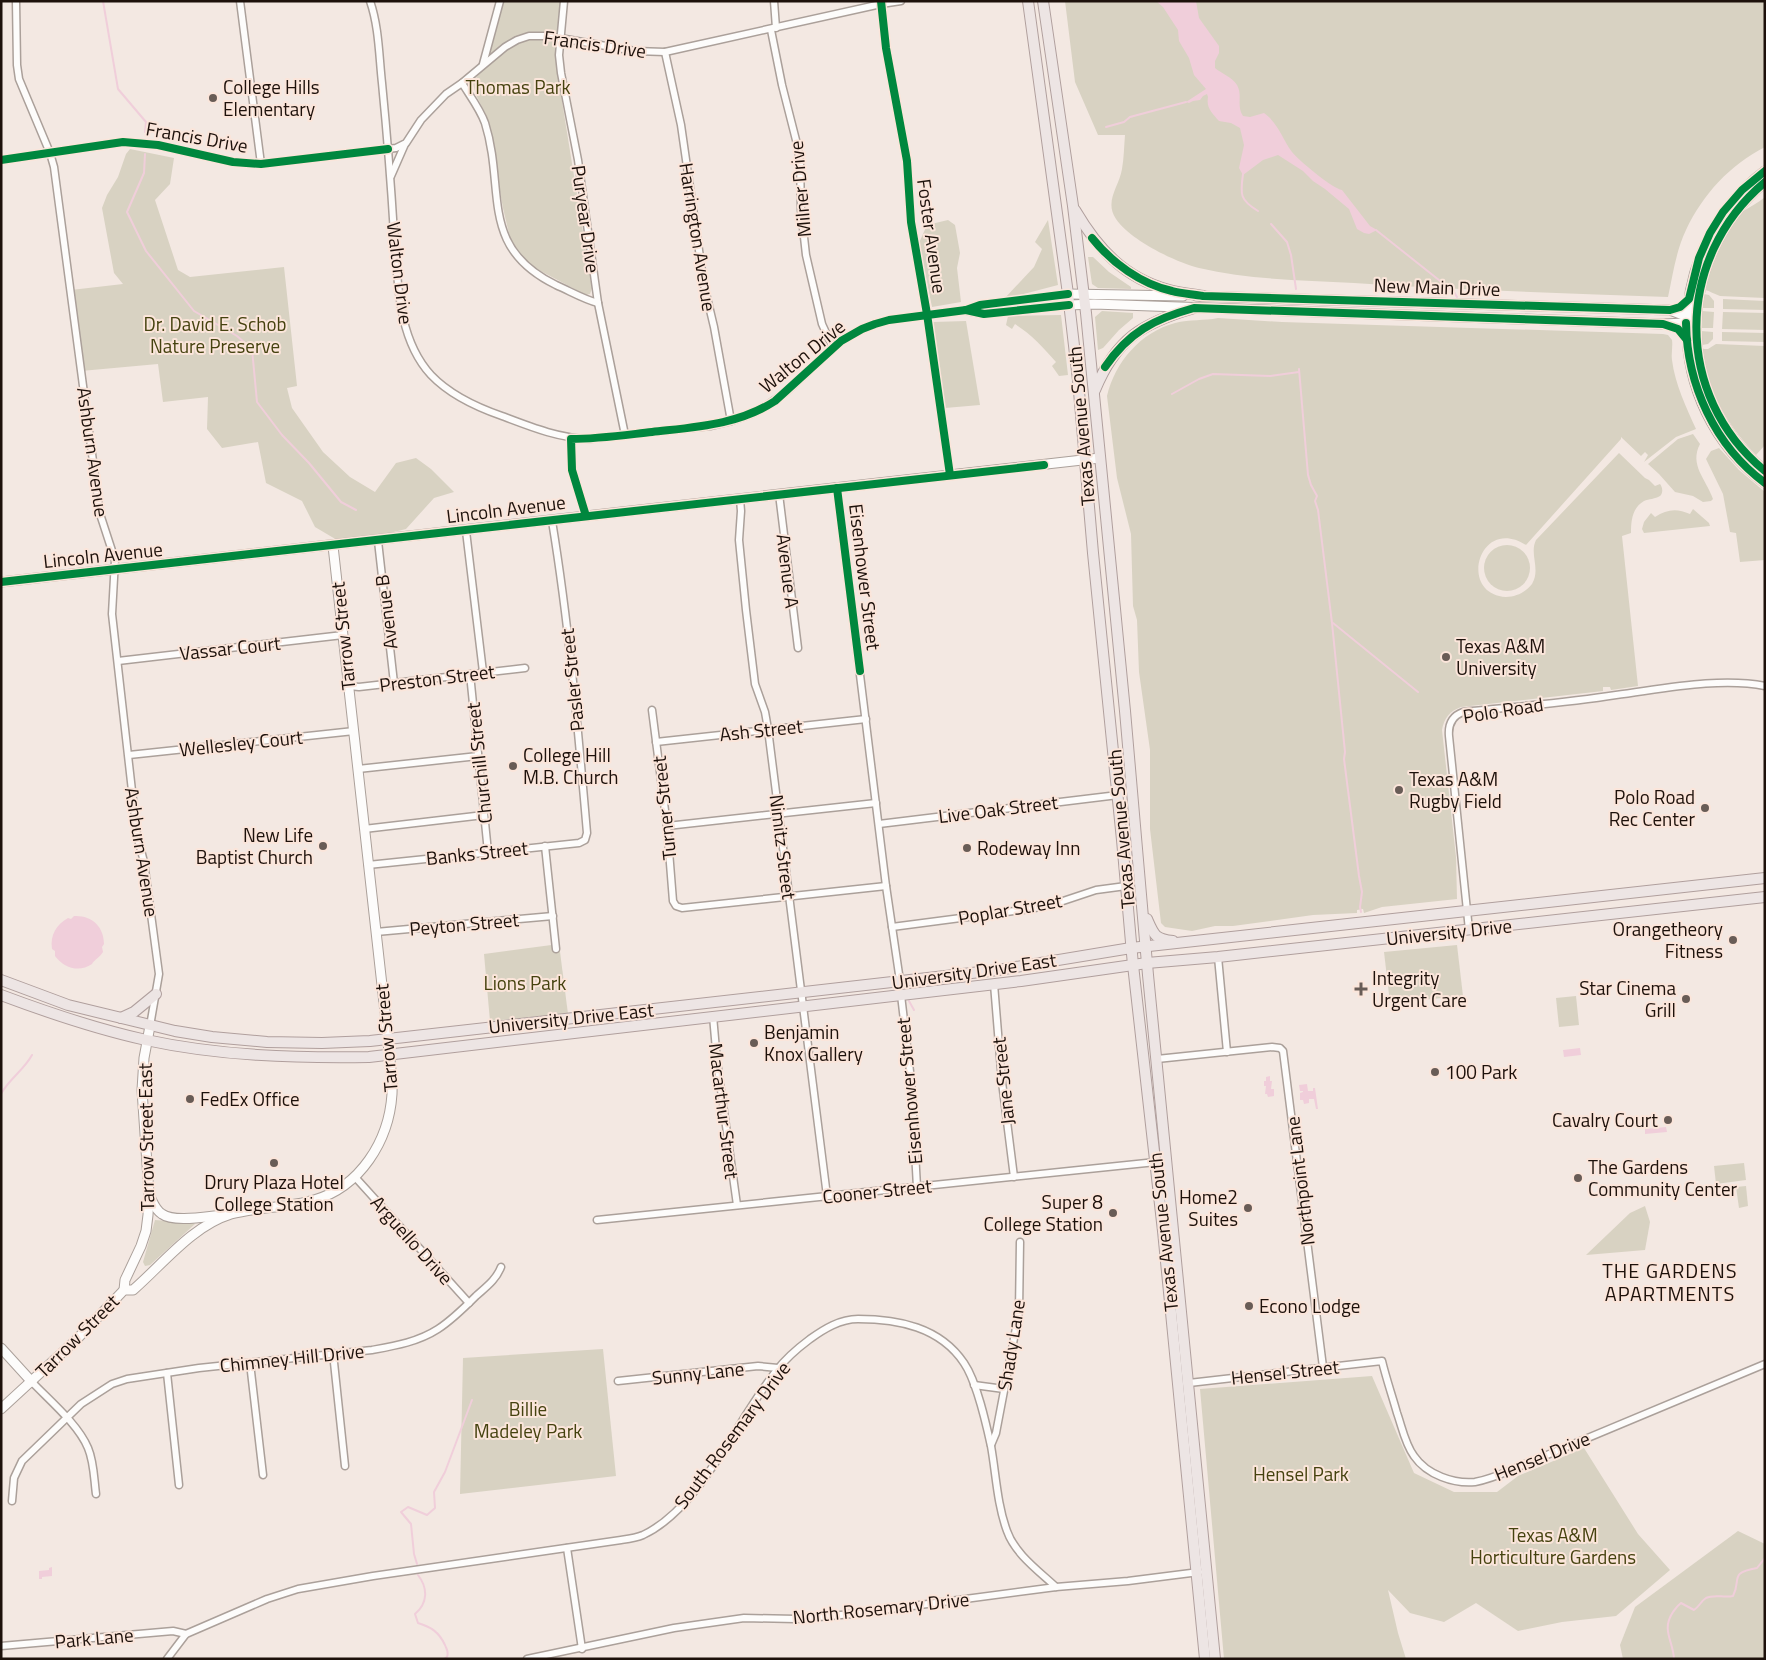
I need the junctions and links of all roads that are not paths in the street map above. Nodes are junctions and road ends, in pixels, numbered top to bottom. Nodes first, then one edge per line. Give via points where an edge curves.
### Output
1 (16, 1) edge
2 (240, 1) edge
3 (370, 1) edge
4 (500, 1) edge
5 (564, 1) edge
6 (774, 1) edge
7 (901, 1) edge
8 (1028, 1) edge
9 (1043, 1) edge
10 (881, 3) edge
11 (774, 29) junction
12 (561, 38) junction
13 (665, 52) junction
14 (483, 65) junction
15 (462, 83) junction
16 (1060, 116) junction
17 (1044, 118) junction
18 (406, 143) junction
19 (388, 149) junction
20 (50, 153) junction
21 (1, 160) edge
22 (261, 164) junction
23 (1765, 171) edge
24 (390, 177) junction
25 (1765, 182) edge
26 (1073, 206) junction
27 (1068, 294) junction
28 (1203, 296) junction
29 (1084, 299) junction
30 (1688, 299) junction
31 (1370, 301) junction
32 (598, 303) junction
33 (1069, 305) junction
34 (1527, 306) junction
35 (1194, 308) junction
36 (966, 310) junction
37 (1670, 310) junction
38 (927, 314) junction
39 (1370, 314) junction
40 (1527, 319) junction
41 (1686, 320) junction
42 (1696, 320) junction
43 (1664, 324) junction
44 (1687, 340) junction
45 (833, 348) junction
46 (1094, 394) junction
47 (731, 421) junction
48 (625, 435) junction
49 (1725, 435) junction
50 (571, 439) junction
51 (1100, 458) junction
52 (1085, 460) junction
53 (1765, 471) edge
54 (950, 475) junction
55 (1765, 483) edge
56 (837, 488) junction
57 (779, 494) junction
58 (740, 500) junction
59 (586, 516) junction
60 (552, 521) junction
61 (466, 531) junction
62 (378, 541) junction
63 (333, 546) junction
64 (114, 570) junction
65 (1, 582) edge
66 (343, 636) junction
67 (1118, 639) junction
68 (1102, 641) junction
69 (798, 648) dead end
70 (118, 661) junction
71 (525, 668) dead end
72 (482, 672) junction
73 (470, 674) junction
74 (394, 683) junction
75 (349, 686) junction
76 (1765, 686) edge
77 (652, 710) dead end
78 (866, 719) junction
79 (768, 729) junction
80 (354, 731) junction
81 (656, 742) junction
82 (129, 755) junction
83 (478, 756) junction
84 (358, 769) junction
85 (1118, 795) junction
86 (876, 803) junction
87 (779, 813) junction
88 (484, 815) junction
89 (878, 824) junction
90 (667, 826) junction
91 (364, 828) junction
92 (585, 840) joint
93 (545, 846) junction
94 (488, 852) junction
95 (368, 865) junction
96 (1765, 878) edge
97 (886, 886) junction
98 (1126, 886) junction
99 (789, 896) junction
100 (1765, 897) edge
101 (1143, 908) junction
102 (1466, 911) junction
103 (553, 916) junction
104 (892, 927) junction
105 (1469, 930) junction
106 (376, 932) junction
107 (1187, 942) junction
108 (1146, 947) junction
109 (1131, 948) junction
110 (556, 949) dead end
111 (1218, 957) junction
112 (1147, 963) junction
113 (1133, 965) junction
114 (1, 980) edge
115 (900, 982) junction
116 (994, 984) junction
117 (802, 992) junction
118 (156, 994) junction
119 (1, 995) edge
120 (901, 996) junction
121 (698, 1004) junction
122 (804, 1006) junction
123 (647, 1010) junction
124 (712, 1016) junction
125 (121, 1018) junction
126 (672, 1021) junction
127 (541, 1022) junction
128 (150, 1026) junction
129 (613, 1028) junction
130 (387, 1039) junction
131 (515, 1039) junction
132 (148, 1040) junction
133 (1227, 1052) junction
134 (389, 1055) junction
135 (1157, 1059) junction
136 (1156, 1162) junction
137 (355, 1177) junction
138 (1014, 1177) junction
139 (917, 1187) junction
140 (149, 1194) junction
141 (827, 1196) junction
142 (737, 1205) junction
143 (231, 1214) junction
144 (597, 1220) dead end
145 (1020, 1242) dead end
146 (137, 1257) junction
147 (501, 1267) dead end
148 (146, 1278) junction
149 (124, 1290) junction
150 (469, 1303) junction
151 (1172, 1316) junction
152 (1, 1348) edge
153 (333, 1353) junction
154 (1382, 1361) joint
155 (250, 1363) junction
156 (1765, 1364) edge
157 (778, 1368) junction
158 (1323, 1368) junction
159 (167, 1373) junction
160 (618, 1381) dead end
161 (32, 1382) junction
162 (1189, 1383) junction
163 (974, 1385) junction
164 (1004, 1389) junction
165 (1, 1409) edge
166 (66, 1418) junction
167 (991, 1446) junction
168 (345, 1466) dead end
169 (263, 1475) dead end
170 (180, 1485) dead end
171 (96, 1494) dead end
172 (12, 1501) dead end
173 (567, 1548) junction
174 (1202, 1572) junction
175 (1056, 1587) junction
176 (186, 1634) junction
177 (1, 1646) edge
178 (582, 1648) junction
179 (167, 1659) edge
180 (527, 1659) edge
181 (1204, 1659) edge
182 (1215, 1659) edge

1 - 20 street, Ashburn Avenue via 19,78
2 - 22 street
3 - 19 street, Walton Drive via 376,25
4 - 14 street
5 - 12 street, Puryear Drive
6 - 11 street, Milner Drive
7 - 10 street, Francis Drive
8 - 17 main road, Texas Avenue South
9 - 16 main road, Texas Avenue South
10 - 11 street, Francis Drive
10 - 38 street, Foster Avenue
11 - 13 street, Francis Drive
11 - 45 street, Milner Drive via 782,85 800,162 806,255 822,324
12 - 13 street, Francis Drive via 635,51
12 - 14 street, Francis Drive via 523,37
12 - 32 street, Puryear Drive via 561,73 578,160
13 - 47 street, Harrington Avenue via 681,125 704,285
14 - 15 street, Francis Drive
15 - 18 street, Francis Drive via 441,98
15 - 32 street via 484,122 499,217 509,246 528,268 542,278
16 - 17 main road
16 - 26 main road, Texas Avenue South
17 - 27 main road, Texas Avenue South
18 - 19 street, Francis Drive
18 - 24 street
19 - 22 street, Francis Drive
19 - 24 street, Walton Drive
20 - 21 street, Francis Drive
20 - 22 street, Francis Drive via 133,142 233,162
20 - 64 street, Ashburn Avenue via 100,514 113,550
23 - 30 street via 1735,198 1717,222 1699,258
24 - 50 street, Walton Drive via 402,312 412,344 426,368 448,390 464,400 546,433
25 - 42 street via 1738,208 1717,240 1702,279
26 - 28 main road via 1096,242 1127,270 1161,288
26 - 29 main road, Texas Avenue South
27 - 29 street
27 - 33 main road, Texas Avenue South
27 - 36 street, Walton Drive via 980,304
28 - 29 street, New Main Drive
28 - 31 street, New Main Drive
29 - 33 street
29 - 35 street, New Main Drive
29 - 46 main road, Texas Avenue South
30 - 37 street via 1680,308
30 - 41 street
31 - 34 street, New Main Drive
31 - 39 street
32 - 48 street, Puryear Drive
33 - 36 street, Walton Drive via 984,314
33 - 52 main road, Texas Avenue South
34 - 37 street, New Main Drive
34 - 40 street
35 - 39 street, New Main Drive
35 - 46 main road via 1158,320 1130,338 1106,367
36 - 38 street, Walton Drive
37 - 41 street, New Main Drive
38 - 45 street, Walton Drive via 875,324 850,335
38 - 54 street, Foster Avenue
39 - 40 street, New Main Drive
40 - 43 street, New Main Drive
41 - 42 street, New Main Drive
41 - 43 street, New Main Drive
41 - 44 street
42 - 49 street via 1697,348 1705,384
43 - 44 street via 1678,329
44 - 49 street via 1698,392 1709,418
45 - 47 street, Walton Drive via 775,401
46 - 51 main road, Texas Avenue South
47 - 48 street, Walton Drive
48 - 50 street, Walton Drive
49 - 53 street
49 - 55 street via 1742,462
50 - 59 street via 572,470
51 - 52 street, Lincoln Avenue
51 - 67 main road, Texas Avenue South
52 - 54 street, Lincoln Avenue
52 - 68 main road, Texas Avenue South
54 - 56 street, Lincoln Avenue
56 - 57 street, Lincoln Avenue
56 - 78 street, Eisenhower Street
57 - 58 street, Lincoln Avenue
57 - 69 street, Avenue A
58 - 59 street, Lincoln Avenue
58 - 79 street, Nimitz Street via 739,540 755,684
59 - 60 street, Lincoln Avenue
60 - 61 street, Lincoln Avenue
60 - 92 street, Pasler Street via 562,582 579,745
61 - 62 street, Lincoln Avenue
61 - 72 street
62 - 63 street, Lincoln Avenue
62 - 74 street, Avenue B
63 - 64 street, Lincoln Avenue
63 - 66 street, Tarrow Street
64 - 65 street, Lincoln Avenue
64 - 70 street, Ashburn Avenue via 112,614
66 - 70 street, Vassar Court
66 - 75 street, Tarrow Street
67 - 68 main road
67 - 101 main road, Texas Avenue South
68 - 85 main road, Texas Avenue South
70 - 82 street, Ashburn Avenue
71 - 72 street, Preston Street
72 - 73 street, Preston Street
73 - 74 street, Preston Street
73 - 83 street, Churchill Street
74 - 75 street, Preston Street
75 - 80 street, Tarrow Street
76 - 102 street, Polo Road via 1719,682 1463,712 1455,716 1449,736
77 - 81 street, Turner Street
78 - 79 street, Ash Street
78 - 86 street, Eisenhower Street
79 - 81 street, Ash Street
79 - 87 street, Nimitz Street
80 - 82 street, Wellesley Court
80 - 84 street, Tarrow Street
81 - 90 street, Turner Street
82 - 118 street, Ashburn Avenue via 137,835 160,974
83 - 84 street
83 - 88 street, Churchill Street
84 - 91 street, Tarrow Street
85 - 89 street, Live Oak Street
85 - 98 main road, Texas Avenue South
86 - 87 street
86 - 89 street, Eisenhower Street
87 - 90 street
87 - 99 street, Nimitz Street
88 - 91 street
88 - 94 street, Churchill Street
89 - 97 street, Eisenhower Street
90 - 99 street, Turner Street via 676,906 682,908
91 - 95 street, Tarrow Street
92 - 93 street, Banks Street
93 - 94 street, Banks Street
93 - 103 street
94 - 95 street, Banks Street
95 - 106 street, Tarrow Street
96 - 102 main road, University Drive
97 - 99 street
97 - 104 street, Eisenhower Street
98 - 104 street, Poplar Street via 1096,890 1030,909
98 - 109 main road, Texas Avenue South
99 - 117 street, Nimitz Street
100 - 105 main road, University Drive
101 - 107 main road via 1151,929 1158,937
101 - 108 main road, Texas Avenue South
102 - 105 street, Polo Road
102 - 107 main road, University Drive
103 - 106 street, Peyton Street
103 - 110 street
104 - 115 street, Eisenhower Street
105 - 111 main road, University Drive
106 - 130 street, Tarrow Street
107 - 108 main road, University Drive
108 - 109 main road, University Drive East
108 - 112 main road, Texas Avenue South
109 - 113 main road, Texas Avenue South
109 - 115 main road, University Drive East
111 - 112 main road, University Drive
111 - 133 street
112 - 113 main road, University Drive
112 - 135 main road, Texas Avenue South
113 - 116 main road, University Drive East
113 - 136 main road, Texas Avenue South
114 - 125 main road, University Drive East via 68,1005
115 - 117 main road, University Drive East
116 - 120 main road, University Drive East
116 - 138 street, Jane Street
117 - 121 main road, University Drive East
117 - 122 street, Nimitz Street
118 - 125 main road
118 - 128 street, Ashburn Avenue
119 - 132 main road, University Drive East via 64,1018
120 - 122 main road, University Drive East
120 - 139 street, Eisenhower Street via 911,1080
121 - 123 main road, University Drive East
121 - 126 main road via 691,1013 674,1016
122 - 124 main road, University Drive East
122 - 141 street, Nimitz Street
123 - 127 main road, University Drive East
123 - 129 main road via 643,1018 625,1020
124 - 126 main road, University Drive East
124 - 142 street, Macarthur Street
125 - 128 main road, University Drive East
126 - 129 main road, University Drive East
127 - 130 main road, University Drive East
127 - 131 main road via 531,1030 518,1032
128 - 130 main road, University Drive East via 244,1040 322,1043
128 - 132 street, Tarrow Street East
129 - 131 main road, University Drive East
130 - 134 street, Tarrow Street
131 - 134 main road, University Drive East
132 - 134 main road, University Drive East via 247,1055 308,1058
132 - 140 street, Tarrow Street East via 142,1090
133 - 135 street
133 - 158 street, Northpoint Lane via 1276,1047 1284,1055
134 - 137 street, Tarrow Street via 391,1110 379,1145
135 - 162 main road, Texas Avenue South
136 - 138 street, Cooner Street
136 - 151 main road, Texas Avenue South
137 - 143 street, Tarrow Street via 315,1200
137 - 150 street, Arguello Drive
138 - 139 street, Cooner Street
139 - 141 street, Cooner Street
140 - 143 street via 164,1216 185,1218
140 - 146 street, Tarrow Street East via 146,1230
141 - 142 street, Cooner Street
142 - 144 street, Cooner Street
143 - 148 street, Tarrow Street via 187,1240
145 - 164 street, Shady Lane via 1019,1312
146 - 148 street via 137,1270
146 - 149 street, Tarrow Street East via 125,1280
147 - 150 street, Chimney Hill Drive via 497,1277
148 - 149 street, Tarrow Street via 133,1290
149 - 161 street, Tarrow Street
150 - 153 street, Chimney Hill Drive via 438,1329 417,1339 397,1346
151 - 162 main road via 1178,1322 1183,1376
151 - 174 main road, Texas Avenue South
152 - 161 street
153 - 155 street, Chimney Hill Drive
153 - 168 street
154 - 156 street, Hensel Drive via 1405,1440 1414,1457 1439,1476 1466,1482 1497,1476
154 - 158 street, Hensel Street
155 - 159 street, Chimney Hill Drive
155 - 169 street
157 - 160 street, Sunny Lane via 758,1366
157 - 163 street, South Rosemary Drive via 796,1350 834,1324 852,1319 889,1320 920,1328 942,1341 964,1363
157 - 173 street, South Rosemary Drive via 690,1498 671,1516 642,1536
158 - 162 street, Hensel Street
159 - 166 street, Chimney Hill Drive via 112,1384
159 - 170 street
161 - 165 street, Tarrow Street
161 - 166 street
162 - 174 main road, Texas Avenue South
163 - 164 street
163 - 167 street, South Rosemary Drive
164 - 167 street, Shady Lane
166 - 171 street via 89,1450
166 - 172 street, Chimney Hill Drive via 22,1461 14,1478
167 - 175 street, South Rosemary Drive via 1007,1532 1026,1559
173 - 176 street, South Rosemary Drive via 298,1589
173 - 178 street
174 - 175 street, North Rosemary Drive
174 - 181 main road, Texas Avenue South
174 - 182 main road, Texas Avenue South
175 - 178 street, North Rosemary Drive via 852,1614 796,1619 744,1618 674,1628
176 - 177 street, Park Lane via 173,1632
176 - 179 street, South Rosemary Drive
178 - 180 street, North Rosemary Drive

